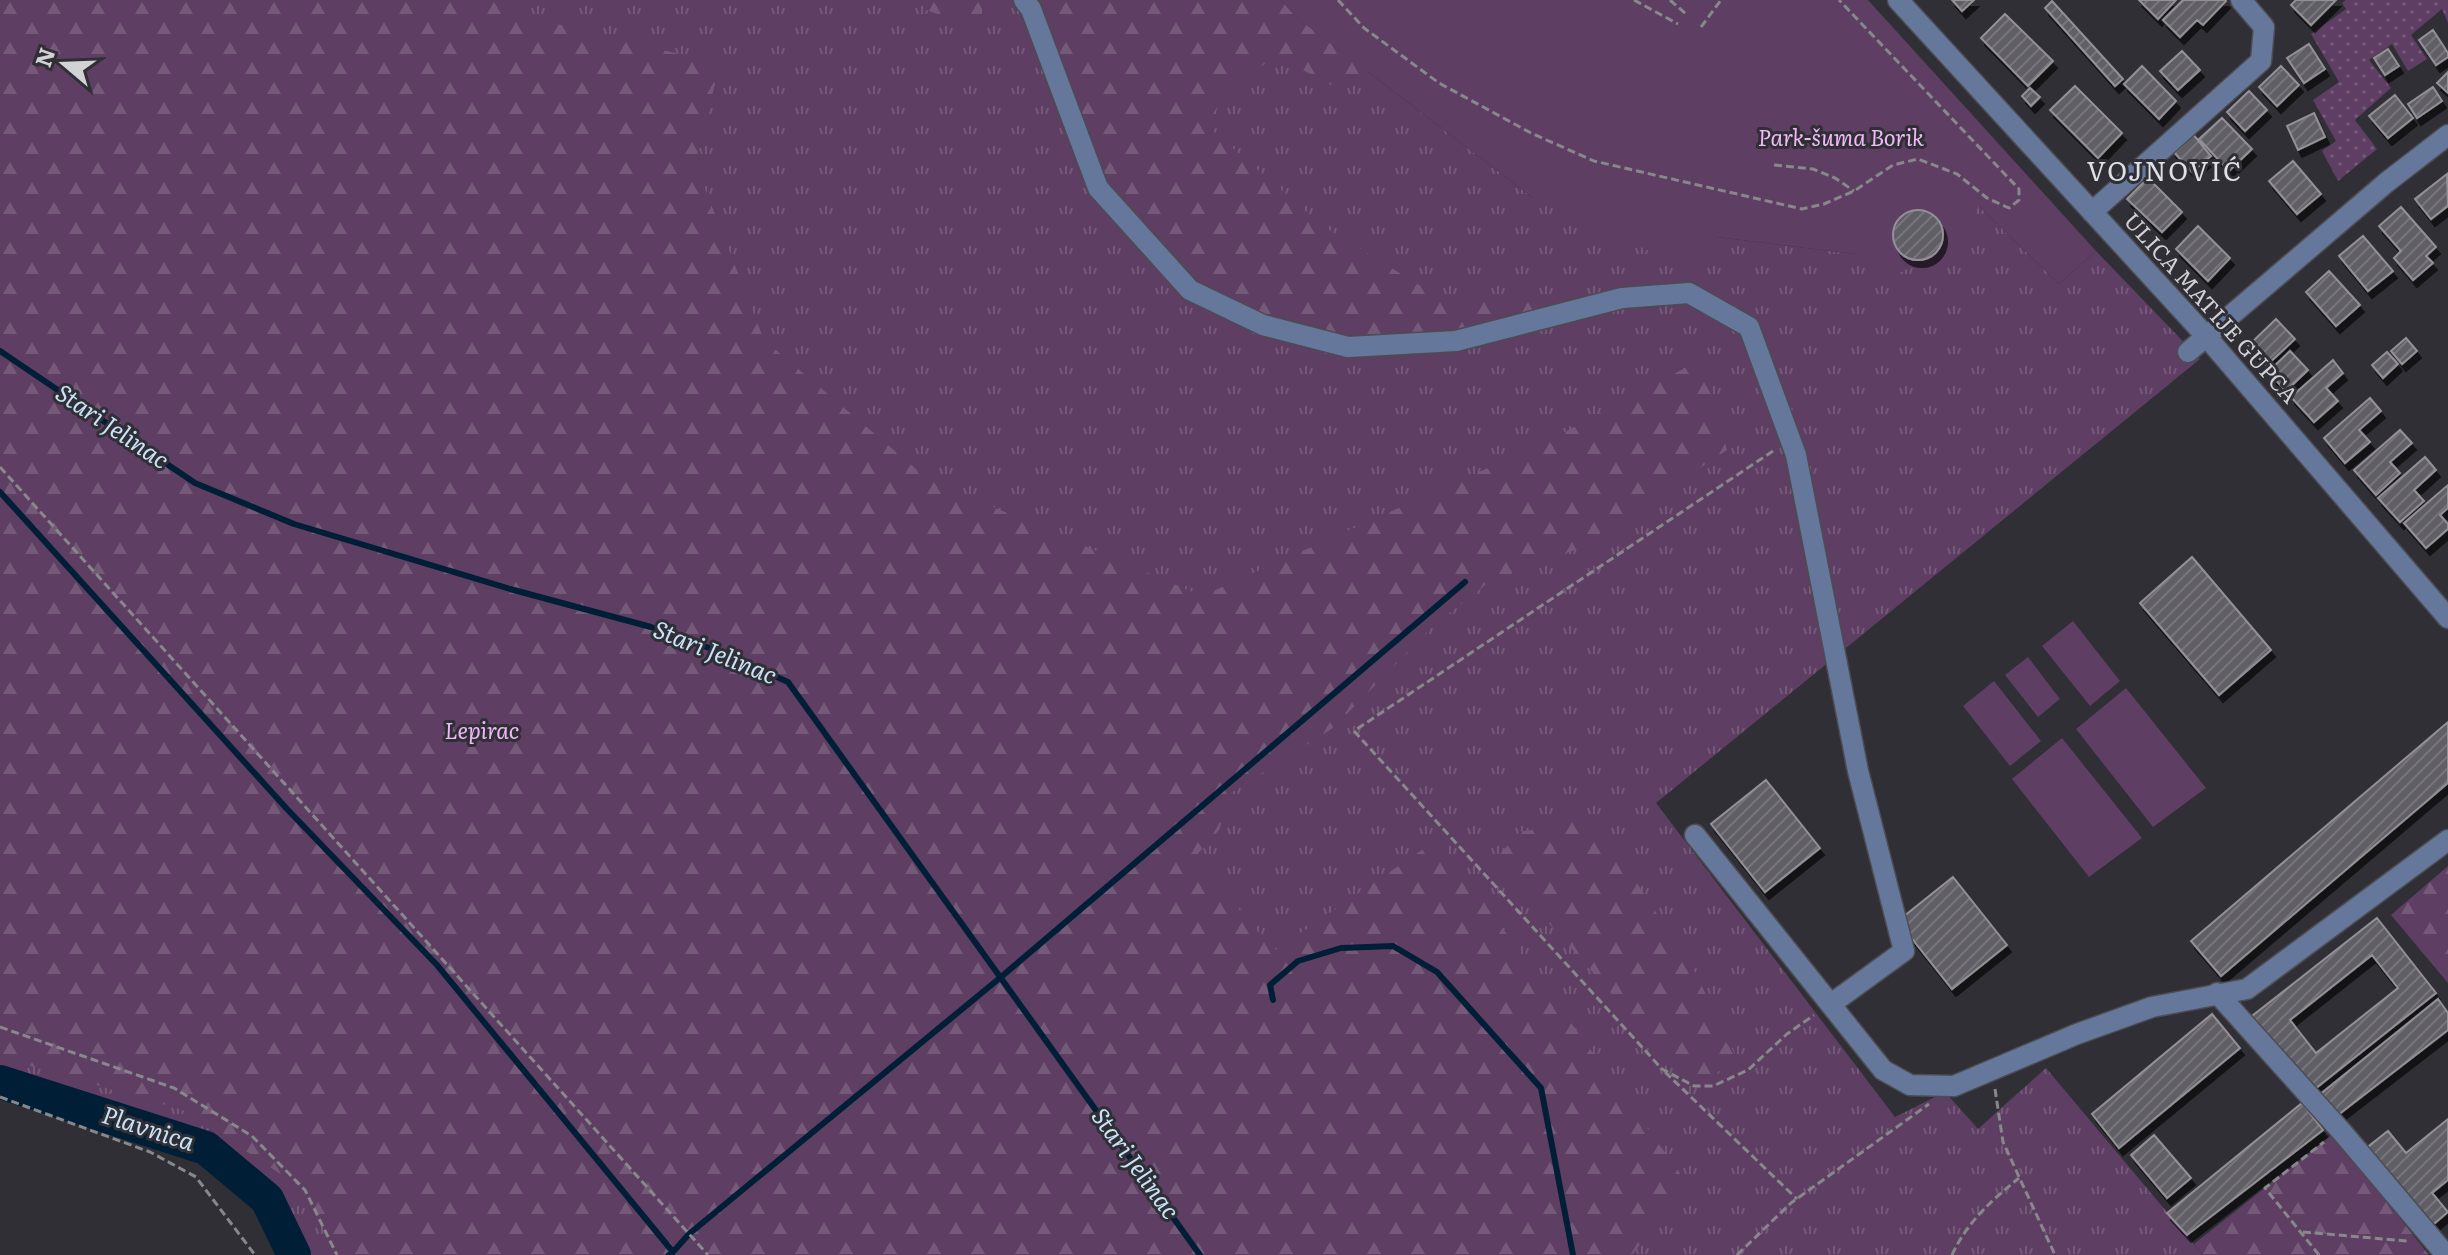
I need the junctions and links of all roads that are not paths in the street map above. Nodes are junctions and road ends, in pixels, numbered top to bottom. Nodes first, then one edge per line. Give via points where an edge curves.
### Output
1 (1024, 0) edge
2 (1898, 0) edge
3 (2241, 0) edge
4 (2448, 135) edge
5 (2092, 212) junction
6 (2205, 335) junction
7 (2188, 352) dead end
8 (2448, 618) edge
9 (1695, 835) dead end
10 (2448, 840) edge
11 (2217, 993) junction
12 (1831, 1004) junction
13 (2446, 1255) edge

1 - 12 street via 1098,188 1190,290 1263,325 1348,347 1456,341 1622,298 1689,293 1749,327 1796,455 1858,771 1904,951
2 - 5 street, ULICA MATIJE GUPCA
3 - 5 street via 2264,27 2261,61
4 - 6 street
5 - 6 street, ULICA MATIJE GUPCA
6 - 7 street
6 - 8 street, ULICA MATIJE GUPCA
9 - 12 street
10 - 11 street via 2247,989
11 - 12 street via 2152,1007 1954,1086 1910,1085 1883,1070
11 - 13 street

